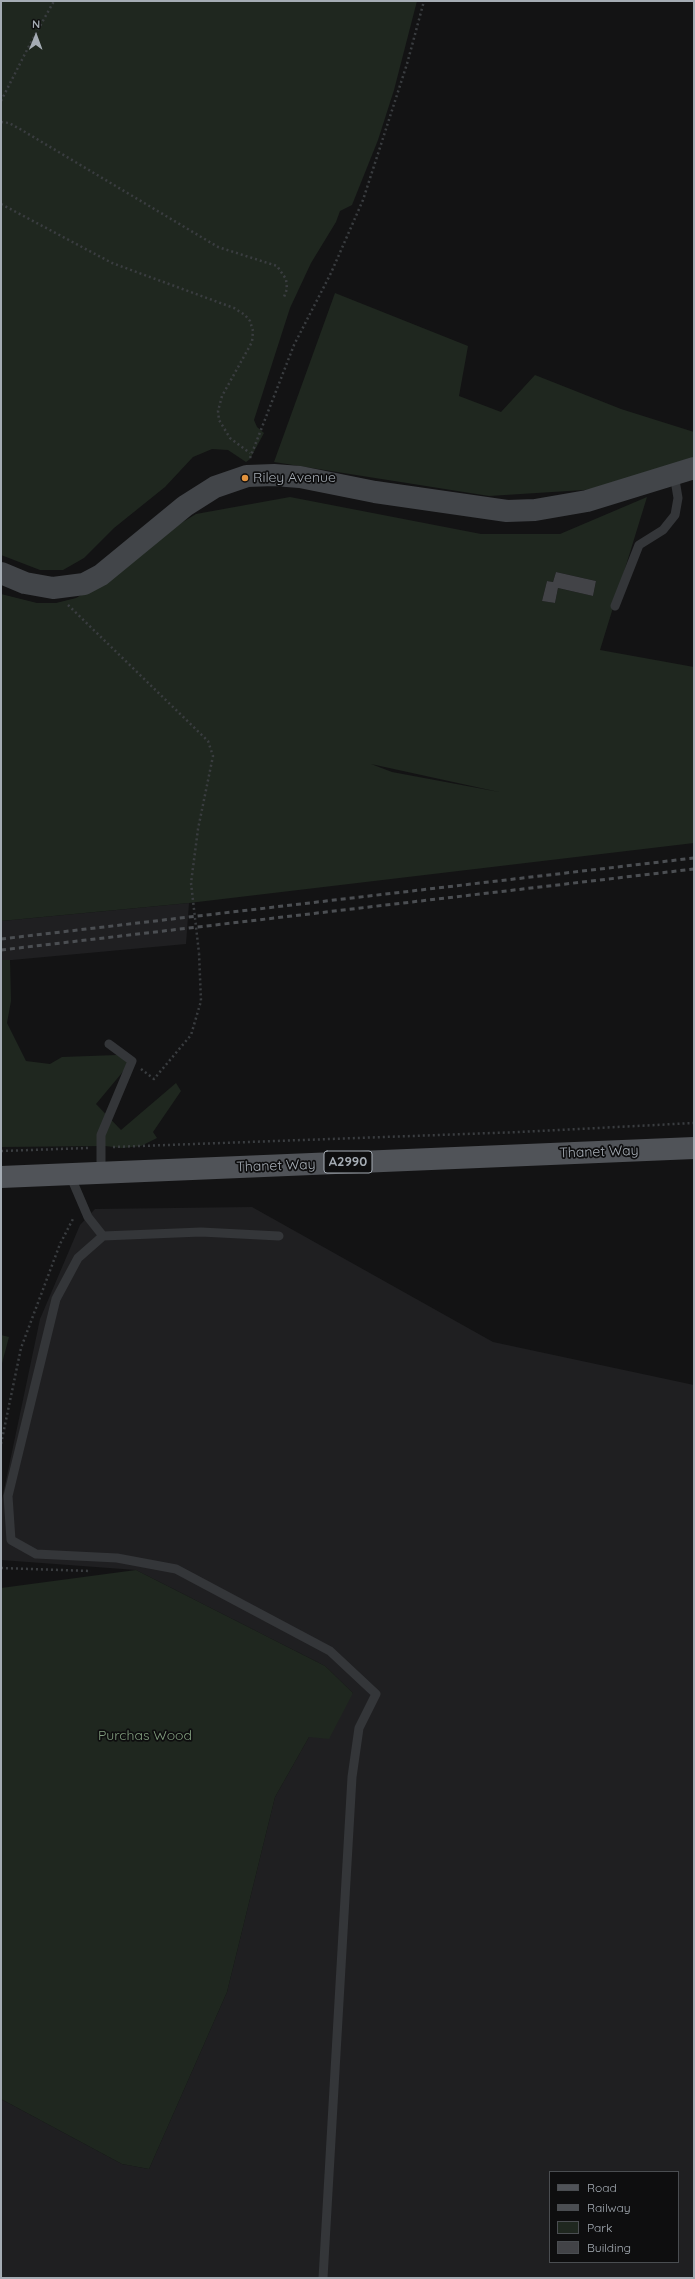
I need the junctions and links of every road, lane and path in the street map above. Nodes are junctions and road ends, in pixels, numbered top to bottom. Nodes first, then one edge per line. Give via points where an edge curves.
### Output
1 (54, 1) edge
2 (424, 1) edge
3 (1, 102) edge
4 (1, 122) edge
5 (1, 204) edge
6 (284, 297) dead end
7 (250, 454) junction
8 (684, 471) edge
9 (247, 476) junction
10 (1, 573) edge
11 (53, 588) junction
12 (615, 606) dead end
13 (109, 1044) dead end
14 (132, 1061) junction
15 (694, 1123) edge
16 (101, 1148) junction
17 (694, 1148) edge
18 (1, 1152) edge
19 (101, 1173) junction
20 (70, 1174) junction
21 (1, 1176) edge
22 (80, 1199) junction
23 (103, 1236) junction
24 (279, 1236) dead end
25 (1, 1444) edge
26 (1, 1568) edge
27 (97, 1571) dead end
28 (323, 2278) edge

1 - 3 path
2 - 7 path via 407,64 363,200 331,273 294,345
4 - 6 path via 20,129 218,247 276,266 286,279 287,289
5 - 7 path via 112,263 228,306 244,315 253,331 252,342 222,396 218,411 230,438
7 - 9 path
8 - 9 main road via 587,501 535,510 507,511 375,492 300,477
8 - 12 lane via 675,515 663,530 639,546
9 - 11 main road via 215,487 185,506 101,574 84,584
10 - 11 main road via 25,583
11 - 14 path, bridge via 208,741 213,756 198,829 191,883 199,953 201,1001 192,1035 154,1079
13 - 14 lane
14 - 16 lane via 101,1134
15 - 16 path
16 - 18 path
16 - 19 lane
17 - 19 main road, Thanet Way / A2990
19 - 20 main road, Thanet Way / A2990
20 - 21 main road, Thanet Way / A2990
20 - 22 lane
22 - 23 lane via 88,1217
22 - 25 path via 60,1244 21,1348
23 - 24 lane via 201,1232
23 - 28 lane via 78,1258 56,1299 8,1496 11,1540 36,1554 117,1558 176,1569 330,1651 376,1694 359,1728 352,1777
26 - 27 path

